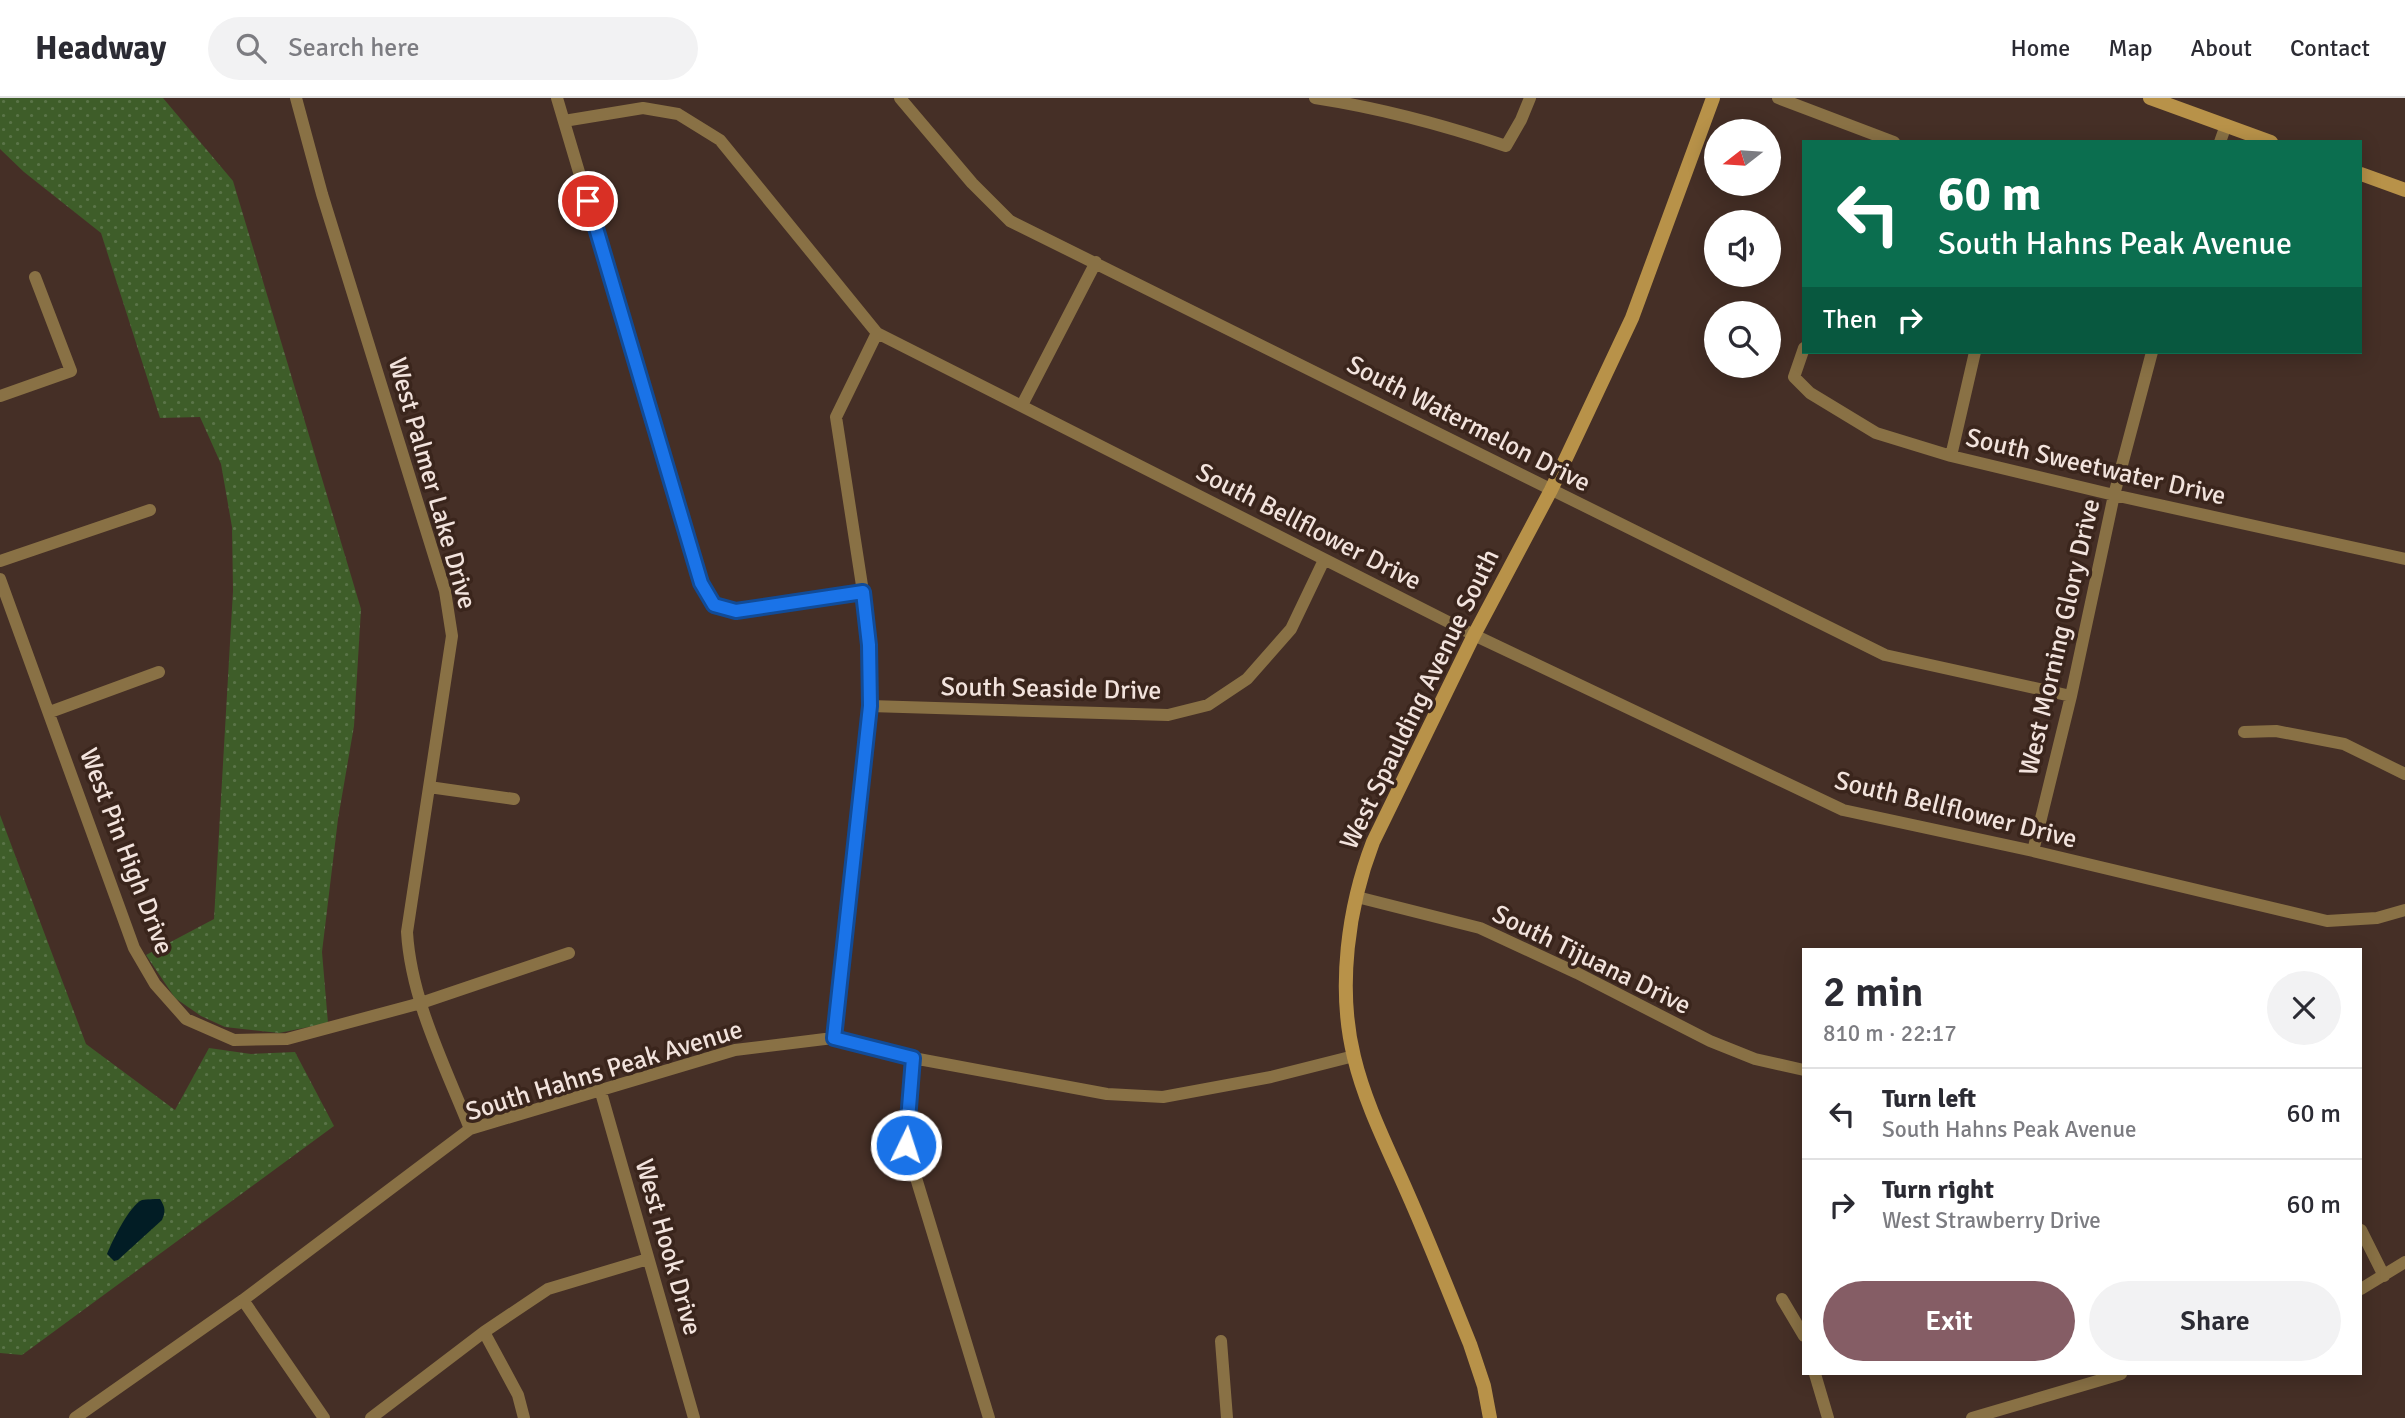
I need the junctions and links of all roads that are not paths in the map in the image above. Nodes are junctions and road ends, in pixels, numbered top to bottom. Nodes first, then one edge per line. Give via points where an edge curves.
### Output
1 (296, 98) edge
2 (557, 98) edge
3 (900, 98) edge
4 (1315, 98) edge
5 (1530, 98) edge
6 (1713, 98) edge
7 (1778, 98) edge
8 (2150, 98) edge
9 (1355, 101) edge
10 (564, 121) junction
11 (2226, 125) junction
12 (1876, 139) edge
13 (2221, 140) edge
14 (2267, 140) edge
15 (2362, 174) edge
16 (2405, 190) edge
17 (1096, 262) junction
18 (35, 277) dead end
19 (877, 333) junction
20 (1802, 354) edge
21 (1975, 354) edge
22 (2151, 354) edge
23 (0, 396) edge
24 (1022, 405) junction
25 (1951, 456) junction
26 (1551, 490) junction
27 (2114, 495) junction
28 (150, 510) dead end
29 (2405, 559) edge
30 (1324, 560) junction
31 (0, 561) edge
32 (0, 579) edge
33 (863, 592) junction
34 (1474, 635) junction
35 (159, 672) dead end
36 (2071, 696) junction
37 (870, 706) junction
38 (50, 712) junction
39 (2244, 732) dead end
40 (2405, 774) edge
41 (429, 787) junction
42 (514, 799) dead end
43 (2033, 850) junction
44 (1357, 897) junction
45 (2405, 910) edge
46 (569, 953) dead end
47 (421, 1003) junction
48 (834, 1038) junction
49 (1354, 1056) junction
50 (913, 1058) junction
51 (1802, 1070) edge
52 (600, 1089) junction
53 (470, 1129) junction
54 (2362, 1232) edge
55 (648, 1259) junction
56 (2405, 1262) edge
57 (2384, 1276) junction
58 (2362, 1288) edge
59 (1782, 1299) dead end
60 (243, 1300) junction
61 (484, 1332) junction
62 (1802, 1333) edge
63 (1221, 1341) dead end
64 (1815, 1375) edge
65 (2098, 1377) edge
66 (75, 1418) edge
67 (324, 1418) edge
68 (371, 1418) edge
69 (524, 1418) edge
70 (694, 1418) edge
71 (989, 1418) edge
72 (1227, 1418) edge
73 (1490, 1418) edge
74 (1828, 1418) edge
75 (1972, 1418) edge

1 - 41 street, West Palmer Lake Drive via 445,591 452,636
2 - 10 street
3 - 17 street, South Watermelon Drive via 1010,221
4 - 9 street
5 - 9 street via 1506,146
6 - 26 street, West Spaulding Avenue South via 1632,318
7 - 12 street
8 - 11 street
10 - 19 street, South Bellflower Drive via 643,108 678,114 720,140
10 - 33 street via 701,583 714,605 736,611
11 - 13 street
11 - 14 street
15 - 16 street
17 - 24 street
17 - 26 street, South Watermelon Drive
18 - 23 street via 71,371
19 - 24 street, South Bellflower Drive
19 - 33 street via 836,417
20 - 25 street, South Sweetwater Drive via 1794,377 1810,393 1876,433
21 - 25 street
22 - 27 street, West Morning Glory Drive
24 - 30 street, South Bellflower Drive
25 - 27 street, South Sweetwater Drive
26 - 34 street, West Spaulding Avenue South
26 - 36 street, South Watermelon Drive via 1885,655
27 - 29 street, South Sweetwater Drive
27 - 36 street, West Morning Glory Drive
28 - 31 street
30 - 34 street, South Bellflower Drive
30 - 37 street, South Seaside Drive via 1291,629 1247,679 1208,705 1168,715
32 - 38 street, West Pin High Drive
33 - 37 street
34 - 43 street, South Bellflower Drive via 1843,810
34 - 44 street, West Spaulding Avenue South via 1373,842
35 - 38 street
36 - 43 street, West Morning Glory Drive
37 - 48 street
38 - 47 street, West Pin High Drive via 134,948 155,984 186,1019 234,1040 287,1039
39 - 40 street via 2276,731 2344,744
41 - 42 street
41 - 47 street, West Palmer Lake Drive via 407,932 408,959
43 - 45 street, South Bellflower Drive via 2327,921 2377,918
44 - 49 street, West Spaulding Avenue South via 1347,968
44 - 51 street, South Tijuana Drive via 1480,928 1710,1041 1755,1059
46 - 47 street, West Pin High Drive
47 - 53 street, West Palmer Lake Drive
48 - 50 street, South Hahns Peak Avenue
48 - 52 street, South Hahns Peak Avenue via 735,1050
49 - 50 street, South Hahns Peak Avenue via 1260,1080 1163,1097 1107,1094
49 - 73 street, West Spaulding Avenue South via 1470,1345
50 - 71 street via 906,1145
52 - 53 street, South Hahns Peak Avenue
52 - 55 street, West Hook Drive
53 - 60 street, South Hahns Peak Avenue
54 - 57 street
55 - 61 street via 548,1289
55 - 70 street, West Hook Drive
56 - 57 street
57 - 58 street
59 - 62 street
60 - 66 street, South Hahns Peak Avenue
60 - 67 street
61 - 68 street
61 - 69 street via 518,1395
63 - 72 street
64 - 74 street
65 - 75 street

